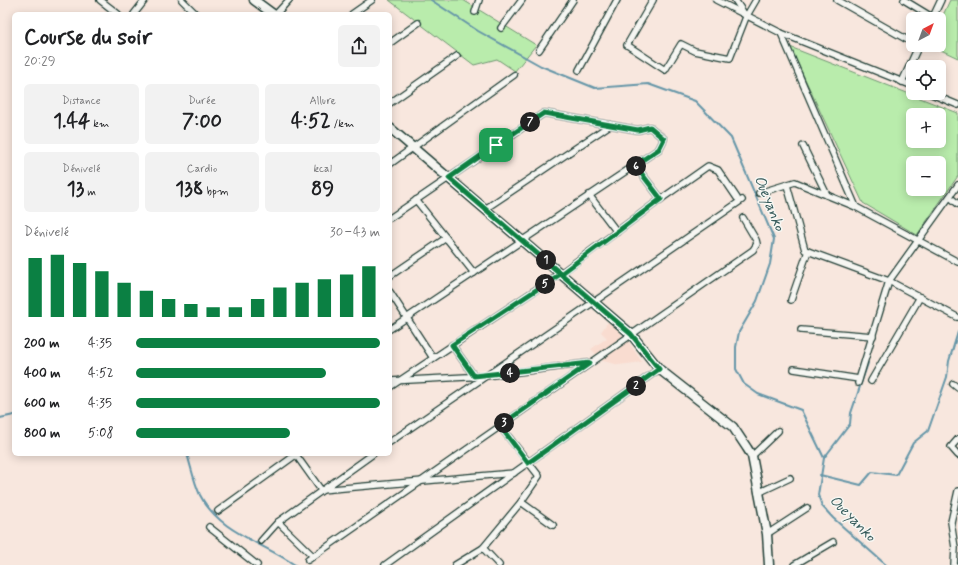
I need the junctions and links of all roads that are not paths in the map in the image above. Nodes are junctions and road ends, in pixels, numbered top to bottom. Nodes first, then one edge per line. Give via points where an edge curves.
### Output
1 (100, 0) edge
2 (145, 0) edge
3 (182, 0) edge
4 (254, 0) edge
5 (289, 0) edge
6 (372, 0) edge
7 (479, 0) edge
8 (522, 0) edge
9 (573, 0) edge
10 (617, 0) edge
11 (652, 0) edge
12 (716, 0) edge
13 (735, 0) edge
14 (756, 0) edge
15 (837, 0) edge
16 (904, 0) edge
17 (941, 0) edge
18 (115, 12) edge
19 (136, 12) edge
20 (191, 12) edge
21 (271, 12) edge
22 (276, 12) edge
23 (355, 12) edge
24 (475, 12) dead end
25 (923, 12) edge
26 (935, 12) edge
27 (746, 17) junction
28 (418, 22) dead end
29 (501, 28) dead end
30 (781, 33) junction
31 (906, 39) edge
32 (392, 42) edge
33 (539, 50) dead end
34 (914, 52) edge
35 (457, 56) dead end
36 (579, 70) dead end
37 (514, 75) dead end
38 (902, 82) junction
39 (906, 83) edge
40 (946, 100) edge
41 (392, 102) edge
42 (958, 105) edge
43 (610, 125) junction
44 (392, 130) edge
45 (803, 146) dead end
46 (415, 147) junction
47 (392, 163) edge
48 (635, 165) junction
49 (449, 178) junction
50 (787, 185) junction
51 (958, 185) edge
52 (759, 193) dead end
53 (590, 195) junction
54 (827, 195) junction
55 (950, 197) junction
56 (661, 199) junction
57 (416, 200) junction
58 (958, 204) edge
59 (856, 207) junction
60 (485, 209) junction
61 (392, 217) edge
62 (743, 218) dead end
63 (617, 232) junction
64 (446, 238) junction
65 (522, 240) junction
66 (918, 240) junction
67 (808, 251) junction
68 (958, 262) edge
69 (474, 272) junction
70 (562, 273) junction
71 (392, 275) edge
72 (889, 281) junction
73 (392, 295) edge
74 (920, 297) junction
75 (791, 300) dead end
76 (594, 302) junction
77 (407, 317) junction
78 (957, 317) edge
79 (392, 328) edge
80 (801, 330) dead end
81 (631, 334) junction
82 (873, 336) junction
83 (452, 345) junction
84 (433, 358) junction
85 (590, 363) junction
86 (659, 369) junction
87 (794, 369) dead end
88 (474, 376) junction
89 (486, 376) junction
90 (392, 381) edge
91 (398, 381) junction
92 (870, 381) dead end
93 (392, 386) edge
94 (500, 426) junction
95 (778, 431) dead end
96 (958, 439) edge
97 (392, 441) edge
98 (958, 455) edge
99 (293, 456) edge
100 (297, 456) edge
101 (370, 456) edge
102 (752, 456) junction
103 (528, 463) junction
104 (514, 473) junction
105 (790, 478) dead end
106 (421, 481) junction
107 (321, 490) junction
108 (958, 491) edge
109 (758, 493) junction
110 (521, 502) junction
111 (806, 508) dead end
112 (218, 511) dead end
113 (278, 522) junction
114 (553, 525) dead end
115 (209, 527) dead end
116 (767, 534) junction
117 (261, 541) dead end
118 (833, 542) dead end
119 (956, 546) edge
120 (483, 548) junction
121 (257, 565) edge
122 (385, 565) edge
123 (456, 565) edge
124 (499, 565) edge
125 (769, 565) edge
126 (794, 565) edge
127 (954, 565) edge

1 - 18 street
2 - 19 street
3 - 20 street
4 - 21 street
5 - 22 street
6 - 23 street
7 - 24 street
8 - 29 street
9 - 33 street
10 - 36 street
11 - 27 street via 627,45 665,70 681,44 695,52 730,58
12 - 27 street
13 - 27 street
14 - 27 street
15 - 31 street
16 - 25 street
17 - 26 street
27 - 30 street
28 - 32 street
30 - 38 street
30 - 59 street
34 - 38 street
35 - 41 street
37 - 46 street
38 - 39 street
40 - 42 street
43 - 48 street via 638,130 650,127 664,139 659,149
43 - 49 street via 544,113
43 - 60 street
44 - 46 street
45 - 54 street
46 - 47 street
46 - 49 street
48 - 53 street
48 - 56 street
49 - 57 street
49 - 60 street
50 - 52 street
50 - 54 street via 795,182
50 - 67 street via 805,250
51 - 55 street
53 - 63 street
53 - 65 street
54 - 59 street
55 - 58 street
55 - 66 street
56 - 63 street
56 - 76 street via 708,166 718,170 740,199
57 - 61 street
57 - 64 street
59 - 66 street
60 - 65 street
62 - 81 street via 756,240 757,244 753,250
63 - 70 street
64 - 69 street
64 - 71 street
65 - 69 street
65 - 70 street
66 - 68 street
66 - 72 street
67 - 72 street
67 - 75 street
69 - 77 street
70 - 76 street
70 - 83 street
72 - 74 street
72 - 82 street
73 - 77 street
74 - 78 street
74 - 92 street
76 - 81 street
76 - 89 street
77 - 79 street
77 - 84 street
80 - 82 street
81 - 85 street
81 - 86 street
82 - 87 street via 858,381
83 - 84 street
83 - 88 street
84 - 91 street
85 - 89 street
85 - 94 street
86 - 102 street via 733,427
86 - 103 street
88 - 89 street
88 - 91 street
89 - 97 street
90 - 91 street
91 - 93 street
94 - 103 street
94 - 106 street
95 - 102 street
96 - 98 street via 951,448
99 - 112 street
100 - 107 street
101 - 107 street
102 - 109 street
103 - 104 street
103 - 110 street via 539,476
104 - 106 street
104 - 122 street
105 - 109 street
106 - 107 street
106 - 113 street via 310,558
107 - 113 street
108 - 119 street via 951,522
109 - 116 street
110 - 114 street
110 - 120 street
111 - 116 street
113 - 117 street
115 - 121 street
116 - 125 street
118 - 126 street
119 - 127 street
120 - 123 street
120 - 124 street

